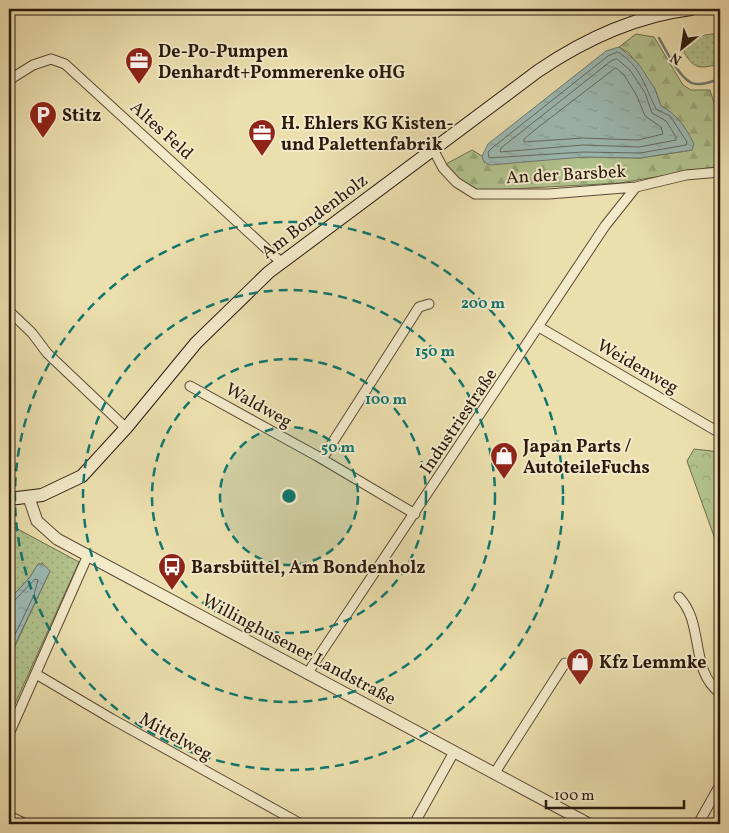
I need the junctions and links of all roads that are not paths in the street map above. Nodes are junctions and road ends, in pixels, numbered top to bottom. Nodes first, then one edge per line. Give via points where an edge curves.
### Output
1 (691, 9) edge
2 (659, 11) edge
3 (9, 80) edge
4 (433, 149) junction
5 (720, 172) edge
6 (636, 187) junction
7 (282, 262) junction
8 (429, 304) dead end
9 (9, 311) edge
10 (539, 327) junction
11 (190, 386) dead end
12 (126, 428) junction
13 (720, 434) edge
14 (322, 459) junction
15 (30, 498) junction
16 (9, 499) edge
17 (415, 514) junction
18 (88, 555) junction
19 (679, 598) dead end
20 (565, 663) dead end
21 (36, 674) junction
22 (307, 674) junction
23 (720, 693) edge
24 (9, 734) edge
25 (454, 752) junction
26 (494, 774) junction
27 (720, 785) edge
28 (9, 816) edge
29 (26, 824) edge
30 (301, 824) edge
31 (414, 824) edge
32 (589, 824) edge
33 (698, 824) edge

1 - 2 main road, Am Bondenholz
2 - 4 main road, Am Bondenholz via 621,26 555,60
3 - 7 street, Altes Feld via 33,65 51,59 65,64
4 - 6 street, An der Barsbek via 443,168 456,182 475,194 549,194
4 - 7 main road, Am Bondenholz
5 - 6 street, An der Barsbek via 686,175
6 - 10 street, Industriestraße via 605,226
7 - 12 main road, Am Bondenholz via 196,344
8 - 14 street via 419,307
9 - 12 street via 32,332 46,353
10 - 13 street, Weidenweg
10 - 17 street, Industriestraße
11 - 14 street, Waldweg
12 - 15 main road, Am Bondenholz via 82,476 58,489
14 - 17 street, Waldweg
15 - 16 main road
15 - 18 street, Willinghusener Landstraße via 37,521 57,538
17 - 22 street, Industriestraße
18 - 21 street
18 - 22 street, Willinghusener Landstraße
19 - 23 street via 691,616 703,674
20 - 26 street
21 - 24 street
21 - 30 street, Mittelweg
22 - 25 street, Willinghusener Landstraße
25 - 26 street, Willinghusener Landstraße
25 - 31 street
26 - 32 street, Willinghusener Landstraße
27 - 33 street
28 - 29 street

